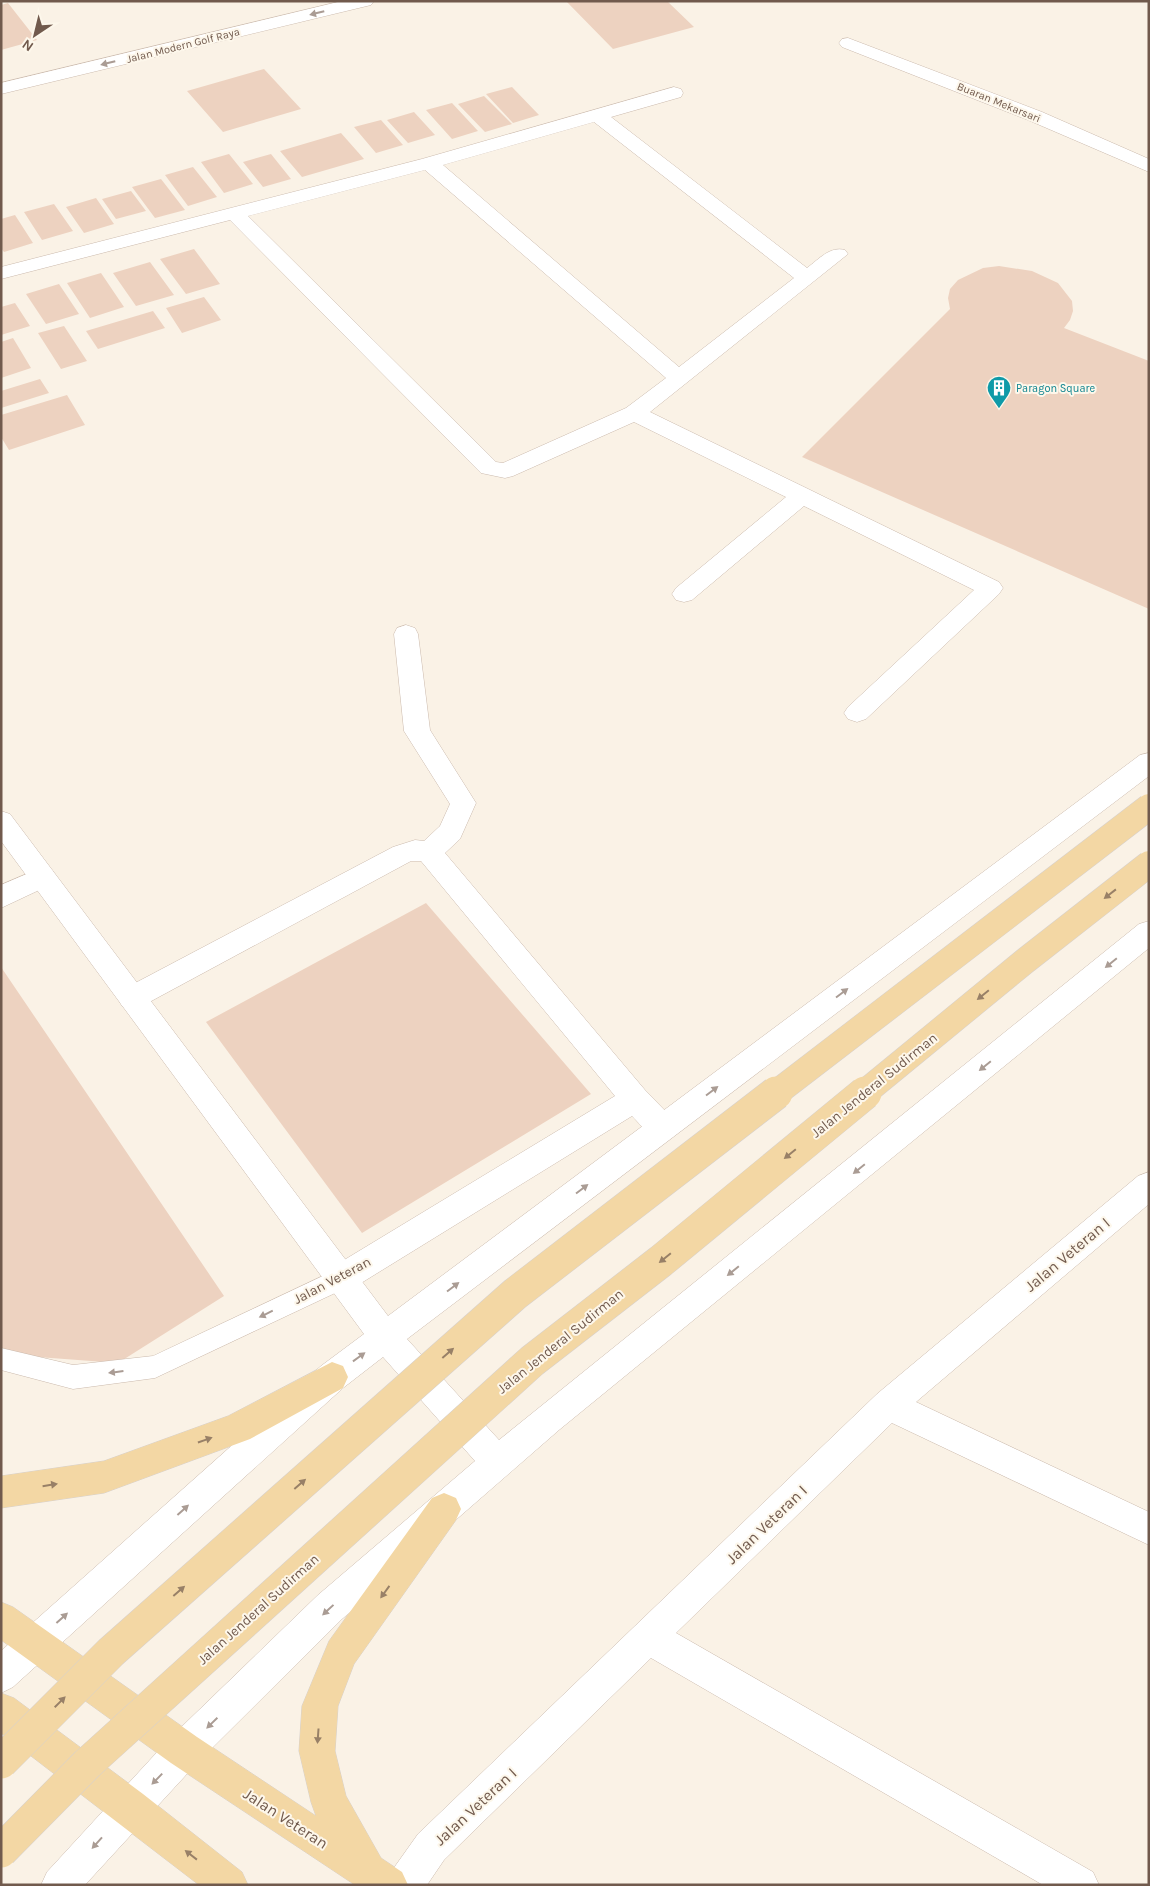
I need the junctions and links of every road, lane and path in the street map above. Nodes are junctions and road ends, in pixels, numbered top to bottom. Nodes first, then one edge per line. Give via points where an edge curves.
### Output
1 (365, 1) edge
2 (848, 43) dead end
3 (1, 89) edge
4 (674, 93) dead end
5 (598, 116) junction
6 (429, 162) junction
7 (1149, 166) edge
8 (234, 213) junction
9 (838, 254) dead end
10 (1, 274) edge
11 (807, 278) junction
12 (679, 378) junction
13 (634, 413) junction
14 (802, 496) junction
15 (684, 594) dead end
16 (406, 634) dead end
17 (857, 713) dead end
18 (1149, 762) edge
19 (1149, 807) edge
20 (1, 821) edge
21 (429, 852) junction
22 (1149, 864) edge
23 (42, 877) junction
24 (1, 897) edge
25 (1149, 932) edge
26 (132, 998) junction
27 (635, 1099) junction
28 (663, 1128) junction
29 (1149, 1185) edge
30 (342, 1278) junction
31 (386, 1338) junction
32 (1, 1359) edge
33 (332, 1376) junction
34 (888, 1405) junction
35 (498, 1463) junction
36 (1, 1492) edge
37 (444, 1509) junction
38 (1149, 1529) edge
39 (1, 1619) edge
40 (649, 1638) junction
41 (35, 1643) junction
42 (1, 1675) edge
43 (1, 1710) edge
44 (184, 1750) junction
45 (1, 1762) edge
46 (130, 1806) junction
47 (1, 1851) edge
48 (379, 1878) edge
49 (60, 1885) edge
50 (229, 1885) edge
51 (404, 1885) edge
52 (1080, 1885) edge

1 -> 3 street, Jalan Modern Golf Raya
2 - 7 street, Buaran Mekarsari via 1035,116
4 - 5 street
5 - 6 street
5 - 11 street
6 - 8 street
6 - 12 street
8 - 10 street
8 - 13 street via 489,468 505,471
9 - 11 street
11 - 12 street
12 - 13 street
13 - 14 street
14 - 15 street
14 - 17 street via 991,588
16 - 21 street via 417,731 463,803 451,832
28 -> 18 street
45 -> 19 main road, bridge via 111,1652 515,1294
20 - 23 street
21 - 26 street via 415,850 402,854
21 - 27 street
22 -> 47 main road, Jalan Jenderal Sudirman, bridge via 1024,961 661,1261 532,1361 87,1764
23 - 24 street
23 - 26 street
25 -> 35 street
26 - 30 street
27 - 28 street
27 - 30 street, Jalan Veteran
31 -> 28 street
29 - 34 street, Jalan Veteran I
30 - 31 street
30 -> 32 lane, Jalan Veteran via 154,1367 73,1377
33 -> 31 street
31 - 35 street
36 -> 33 main road via 104,1477 238,1428
41 -> 33 street
34 - 38 street
34 - 40 street, Jalan Veteran I
35 - 37 street
37 -> 44 street via 330,1607
37 -> 48 main road via 341,1653 320,1706 317,1751 329,1802
39 - 41 main road, Jalan Veteran
40 - 51 street, Jalan Veteran I via 431,1847
40 - 52 street
41 - 42 street
41 - 44 main road, Jalan Veteran
43 - 46 main road
44 -> 46 street
44 - 48 main road, Jalan Veteran
46 -> 49 street
50 -> 46 main road

